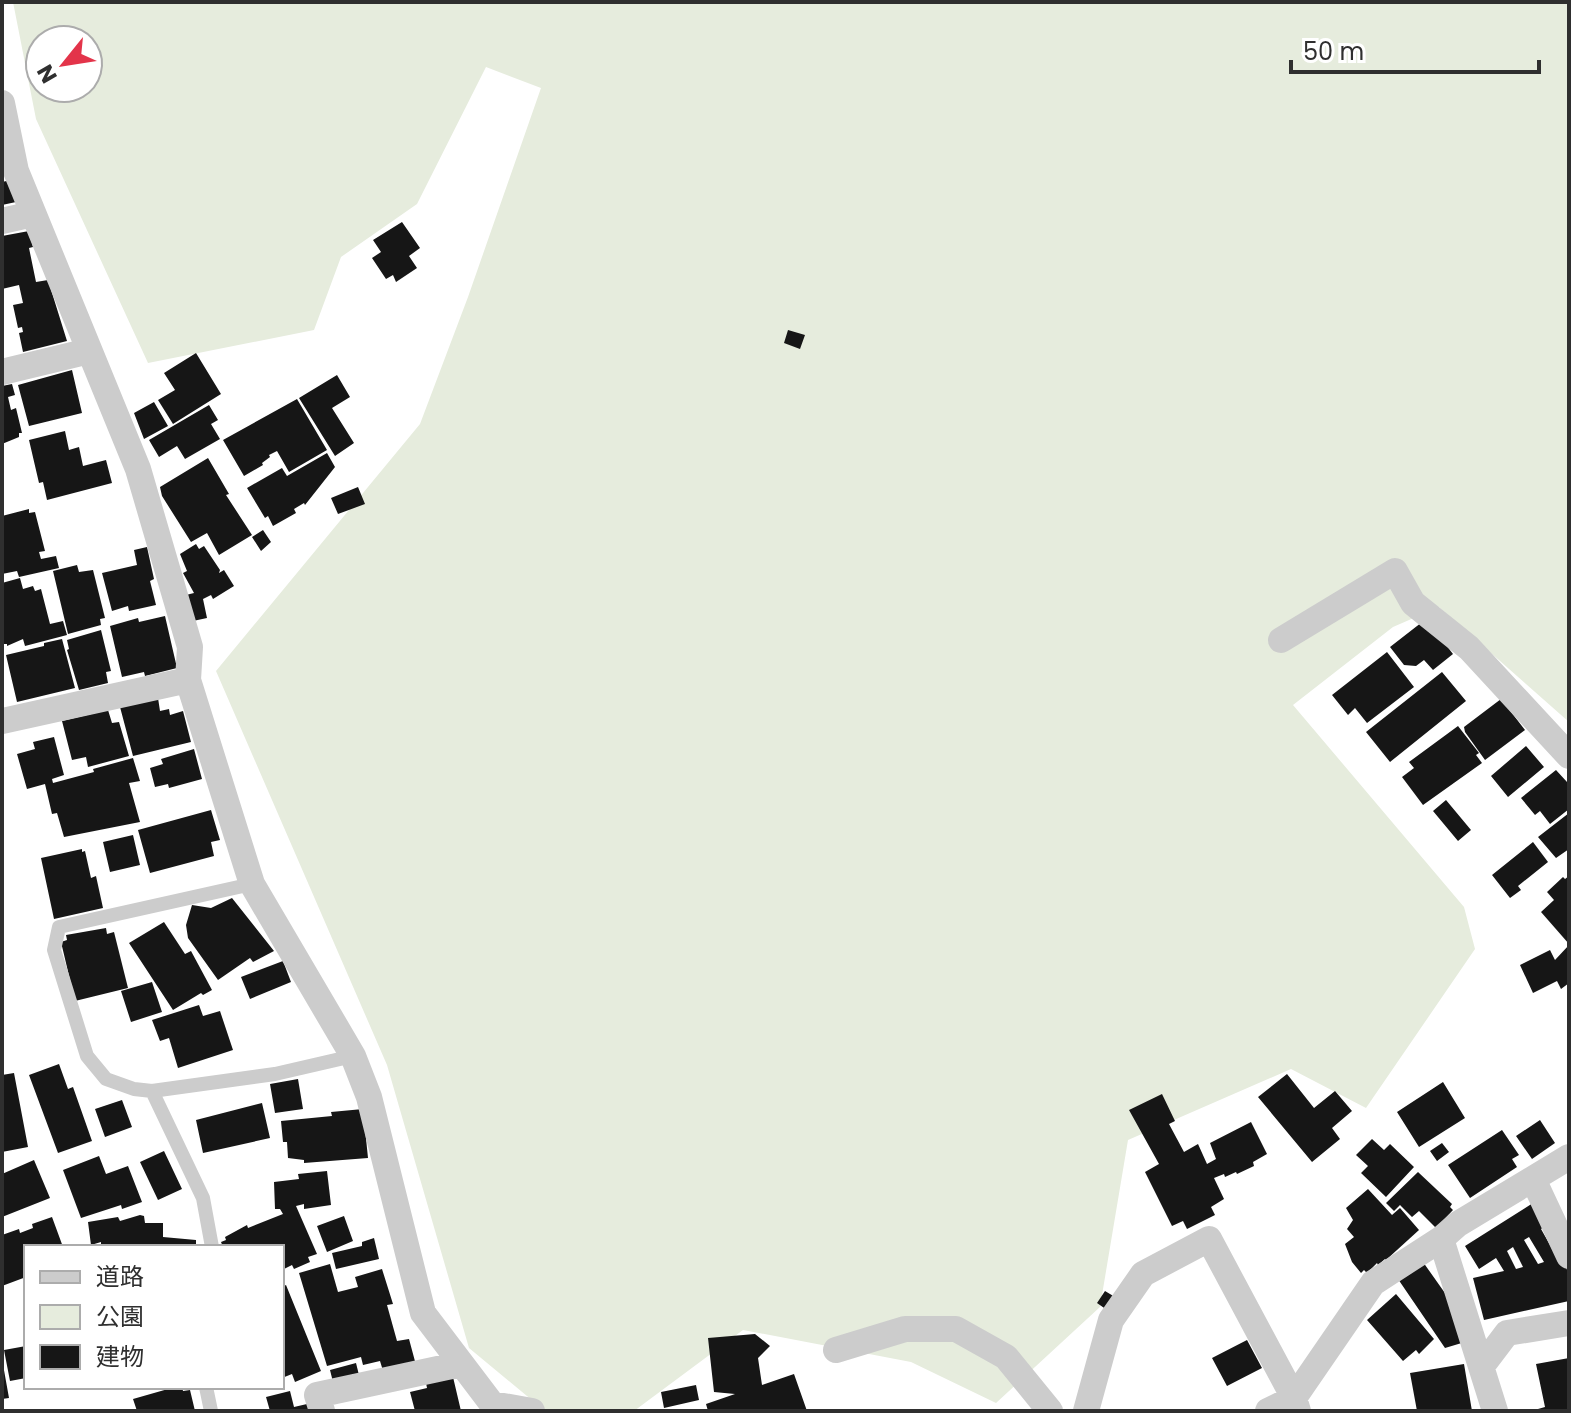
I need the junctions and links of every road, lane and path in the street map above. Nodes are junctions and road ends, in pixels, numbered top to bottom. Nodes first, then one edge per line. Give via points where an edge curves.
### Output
1 (2, 103) edge
2 (33, 214) junction
3 (2, 221) edge
4 (89, 351) junction
5 (2, 372) edge
6 (1281, 640) dead end
7 (188, 680) junction
8 (5, 716) edge
9 (1569, 756) edge
10 (252, 884) junction
11 (353, 1056) junction
12 (152, 1091) junction
13 (1569, 1157) edge
14 (1533, 1179) junction
15 (1441, 1239) junction
16 (212, 1245) edge
17 (1569, 1256) edge
18 (1569, 1323) edge
19 (836, 1350) dead end
20 (461, 1364) junction
21 (1482, 1366) junction
22 (206, 1389) edge
23 (1296, 1405) edge
24 (488, 1408) edge
25 (211, 1411) edge
26 (322, 1411) edge
27 (532, 1411) edge
28 (1050, 1411) edge
29 (1086, 1411) edge
30 (1268, 1411) edge
31 (1495, 1411) edge

1 - 2 street via 16,171
2 - 3 street
2 - 4 street
4 - 5 street
4 - 7 street via 138,469 190,647
6 - 9 street via 1395,571 1413,603 1469,648
7 - 8 street
7 - 10 street
10 - 11 street
10 - 12 lane via 59,927 54,950 87,1056 106,1079
11 - 12 lane via 275,1074
11 - 20 street via 369,1097 423,1313
12 - 16 lane via 203,1198
13 - 14 street
14 - 15 street
14 - 17 street
15 - 21 street
15 - 23 street via 1373,1283
18 - 21 street via 1507,1333
19 - 28 street via 905,1329 956,1329 1006,1357
20 - 24 street
20 - 26 street via 317,1395
21 - 31 street
22 - 25 lane
23 - 29 street via 1209,1239 1143,1274 1119,1307
23 - 30 street
24 - 27 street

